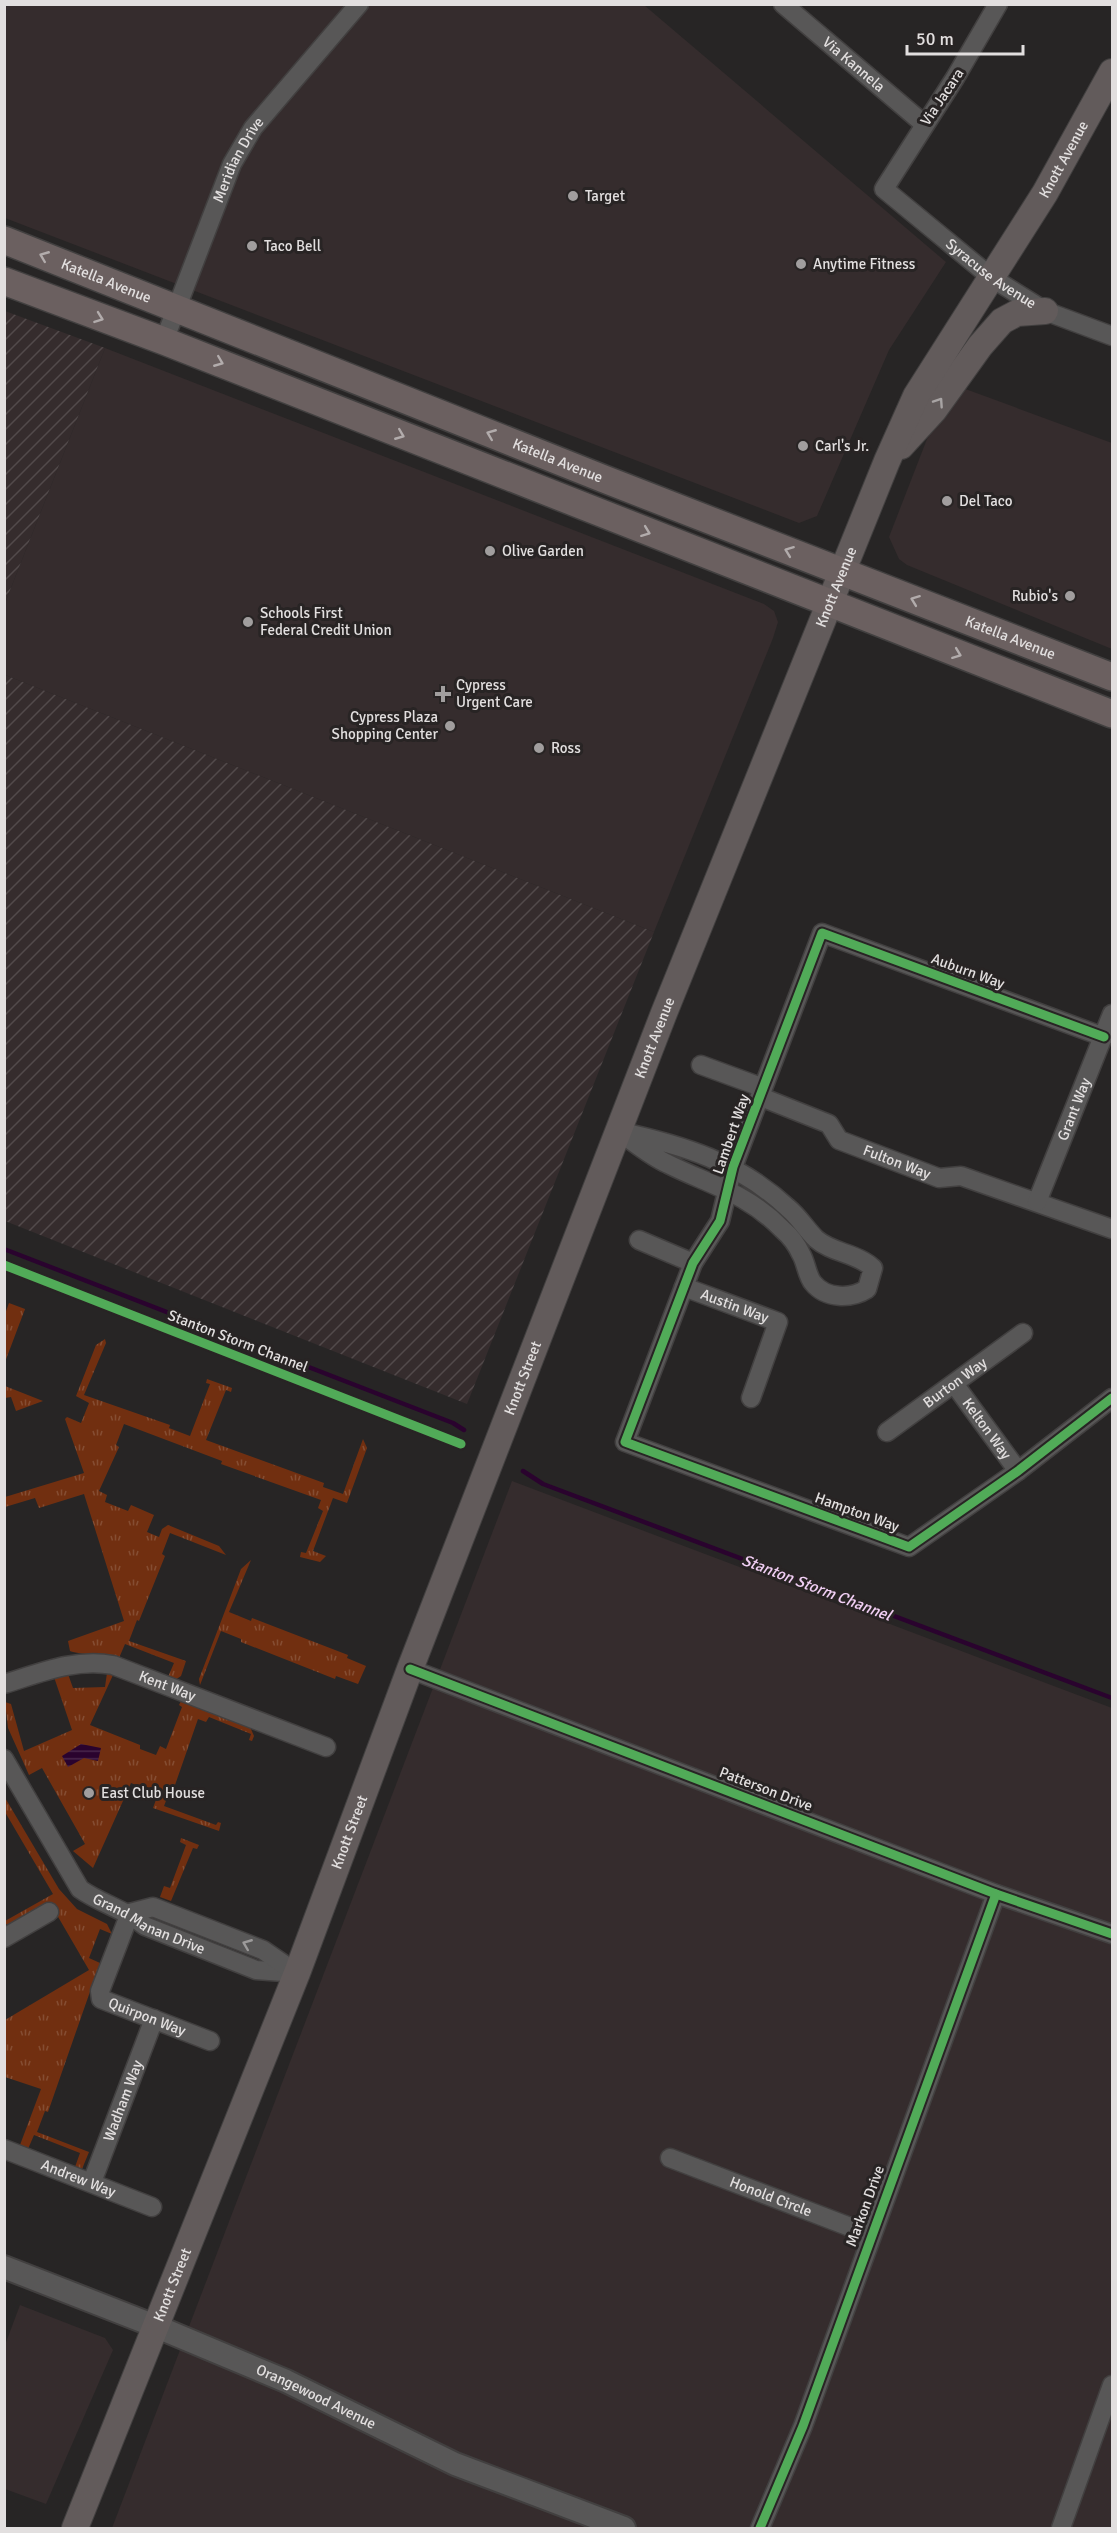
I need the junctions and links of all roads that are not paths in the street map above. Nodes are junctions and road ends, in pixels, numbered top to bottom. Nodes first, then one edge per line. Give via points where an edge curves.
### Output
1 (359, 4) edge
2 (783, 4) edge
3 (998, 4) edge
4 (1113, 72) edge
5 (924, 124) junction
6 (884, 189) joint
7 (4, 240) edge
8 (992, 278) junction
9 (4, 281) edge
10 (177, 309) junction
11 (1046, 311) junction
12 (1113, 336) edge
13 (165, 341) junction
14 (887, 461) junction
15 (844, 573) junction
16 (831, 605) junction
17 (1113, 677) edge
18 (1113, 714) edge
19 (822, 933) joint
20 (1113, 1014) edge
21 (1104, 1037) junction
22 (701, 1065) dead end
23 (761, 1092) junction
24 (618, 1131) junction
25 (733, 1167) junction
26 (729, 1189) junction
27 (1037, 1202) junction
28 (1113, 1229) edge
29 (639, 1240) dead end
30 (817, 1240) junction
31 (801, 1251) junction
32 (693, 1263) junction
33 (684, 1287) junction
34 (1023, 1333) dead end
35 (956, 1385) junction
36 (751, 1398) dead end
37 (1113, 1398) edge
38 (887, 1432) dead end
39 (625, 1442) joint
40 (1018, 1471) junction
41 (410, 1669) junction
42 (4, 1684) edge
43 (326, 1747) dead end
44 (4, 1759) edge
45 (996, 1894) junction
46 (50, 1912) dead end
47 (130, 1913) junction
48 (1113, 1934) edge
49 (4, 1938) edge
50 (297, 1973) junction
51 (154, 2019) junction
52 (210, 2042) dead end
53 (4, 2149) edge
54 (670, 2158) dead end
55 (92, 2182) junction
56 (152, 2207) dead end
57 (871, 2235) junction
58 (4, 2266) edge
59 (156, 2326) junction
60 (1113, 2385) edge
61 (75, 2529) edge
62 (624, 2529) edge
63 (760, 2529) edge
64 (1061, 2529) edge

1 - 10 street, Meridian Drive via 253,128 232,164
2 - 5 street, Via Kannela
3 - 5 street, Via Jacara
4 - 8 main road, Knott Avenue via 1067,157
5 - 6 street, Via Jacara
6 - 8 street, Syracuse Avenue
10 -> 7 main road, Katella Avenue
8 - 11 street, Syracuse Avenue
8 - 14 main road, Knott Avenue via 916,396
9 -> 13 main road
10 - 13 street, Meridian Drive
15 -> 10 main road, Katella Avenue
11 - 12 street, Syracuse Avenue
14 -> 11 main road via 934,410 1002,321 1017,313
13 -> 16 main road
14 - 15 main road, Knott Avenue
15 - 16 main road, Knott Avenue
17 -> 15 main road, Katella Avenue
16 -> 18 main road
16 - 24 main road, Knott Avenue
19 - 21 street, Auburn Way
19 - 23 street, Lambert Way
20 - 21 street, Grant Way
21 - 27 street, Grant Way
22 - 23 street, Fulton Way
23 - 25 street, Lambert Way
23 - 27 street, Fulton Way via 828,1124 839,1140 939,1178 961,1176
24 - 25 street via 674,1143
24 - 26 street via 666,1163
24 - 41 main road, Knott Street
25 - 26 street, Lambert Way
25 - 30 street via 790,1209
26 - 31 street via 757,1206
26 - 32 street, Lambert Way via 720,1221
27 - 28 street, Fulton Way
29 - 32 street
30 - 31 street
30 - 31 street via 866,1261 873,1268 867,1288 840,1297 818,1288 811,1281
32 - 33 street, Lambert Way
33 - 36 street, Austin Way via 778,1322
33 - 39 street, Lambert Way
34 - 35 street, Burton Way
35 - 38 street, Burton Way
35 - 40 street, Kelton Way
37 - 40 street, Hampton Way
39 - 40 street, Hampton Way via 909,1547
41 - 45 street, Patterson Drive
41 - 50 main road, Knott Street
42 - 43 street, Kent Way via 66,1665 102,1663
44 - 47 street, Grand Manan Drive via 80,1889
45 - 48 street, Patterson Drive
45 - 57 street, Markon Drive
46 - 49 street
47 - 50 street via 153,1907 263,1950
47 - 51 street, Quirpon Way via 100,1991 101,1999
50 - 59 main road, Knott Street
51 - 52 street, Quirpon Way
51 - 55 street, Wadham Way
53 - 55 street, Andrew Way
54 - 57 street, Honold Circle
55 - 56 street, Andrew Way
57 - 63 street, Markon Drive via 803,2426
58 - 59 street, Orangewood Avenue
59 - 61 main road, Knott Street
59 - 62 street, Orangewood Avenue via 286,2381 455,2464
60 - 64 street

